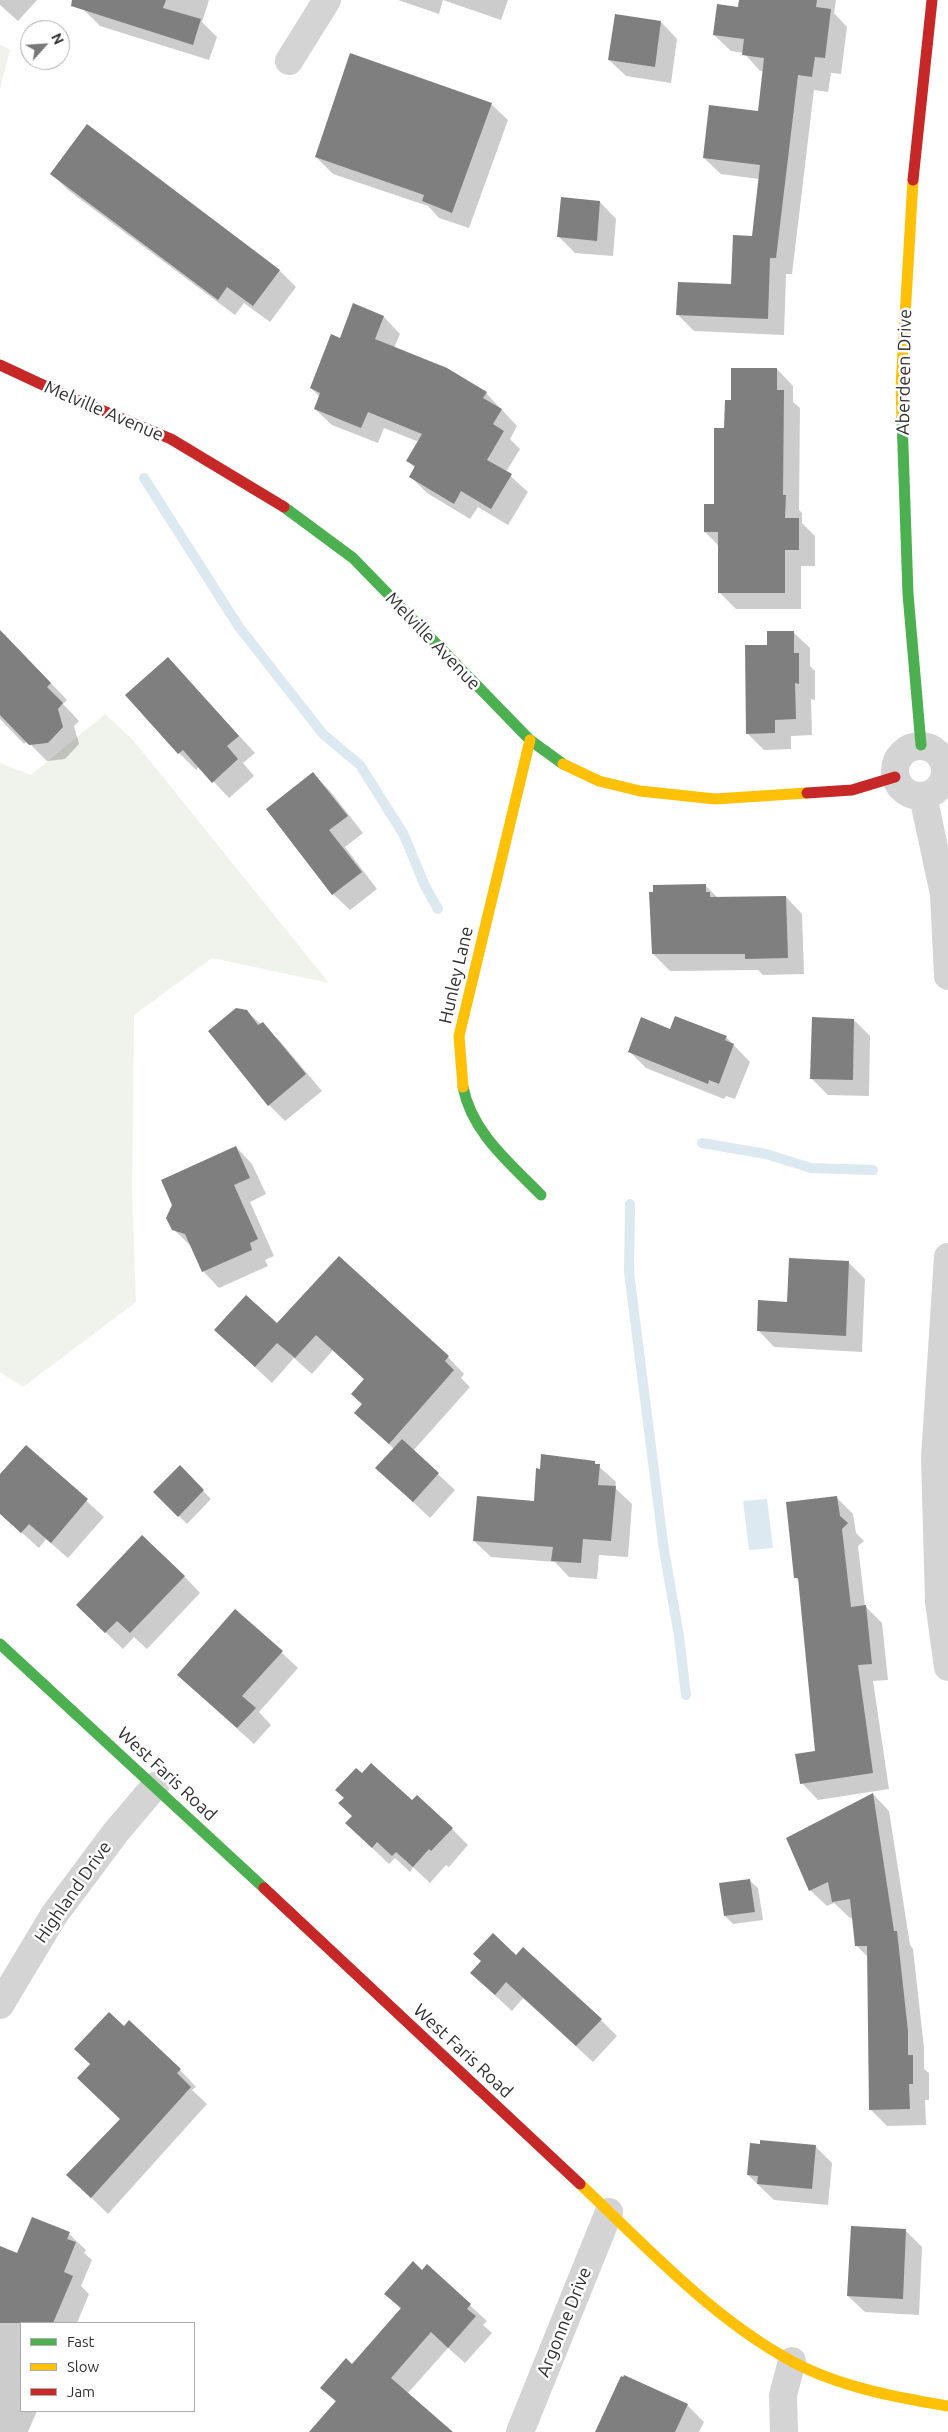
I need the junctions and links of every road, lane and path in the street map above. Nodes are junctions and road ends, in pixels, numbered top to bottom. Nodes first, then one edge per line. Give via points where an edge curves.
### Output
1 (327, 0) edge
2 (932, 0) edge
3 (289, 61) dead end
4 (0, 365) edge
5 (530, 740) junction
6 (921, 746) junction
7 (947, 771) edge
8 (895, 777) junction
9 (923, 796) junction
10 (948, 976) edge
11 (541, 1195) dead end
12 (948, 1258) edge
13 (942, 1509) edge
14 (0, 1644) edge
15 (948, 1667) edge
16 (155, 1786) junction
17 (0, 2004) edge
18 (609, 2212) junction
19 (792, 2361) junction
20 (948, 2406) edge
21 (520, 2432) edge
22 (784, 2432) edge

1 - 3 street
2 - 6 street, Aberdeen Drive via 910,212 901,386 908,594
4 - 5 street, Melville Avenue via 171,440 290,511 352,558
5 - 8 street, Melville Avenue via 562,763 600,780 640,791 715,799 852,790
5 - 11 street, Hunley Lane via 459,1036 462,1075 471,1112 490,1143
6 - 7 street via 938,753
6 - 8 street via 910,747 901,754 895,765
7 - 9 street via 934,792
8 - 9 street via 911,795
9 - 10 street via 944,894
12 - 13 street via 935,1458
13 - 15 street via 939,1602
14 - 16 street, West Faris Road
16 - 17 street, Highland Drive via 54,1915
16 - 18 street, West Faris Road
18 - 19 street, West Faris Road via 720,2312 759,2342
18 - 21 street, Argonne Drive
19 - 20 street, West Faris Road via 878,2392
19 - 22 street via 783,2395

